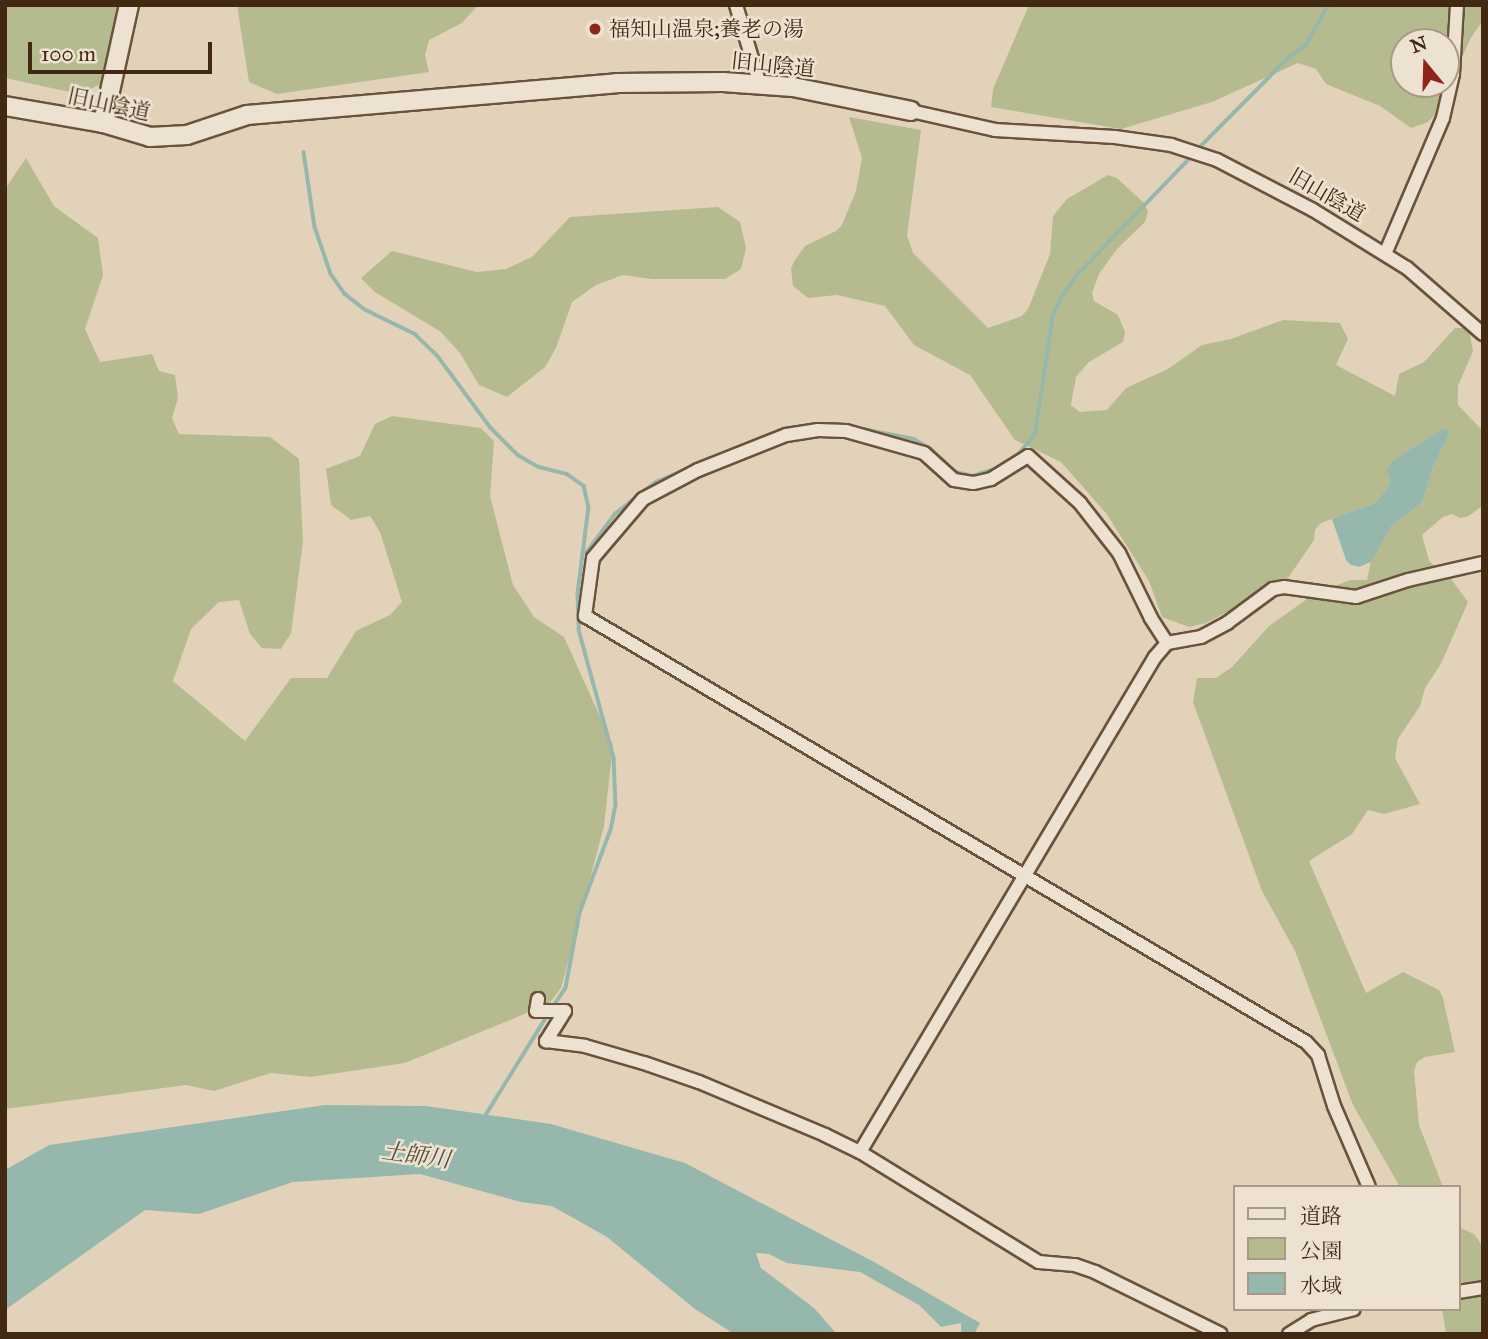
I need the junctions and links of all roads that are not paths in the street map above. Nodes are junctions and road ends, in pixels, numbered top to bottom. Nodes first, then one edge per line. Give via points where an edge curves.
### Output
1 (129, 5) edge
2 (736, 5) edge
3 (1457, 5) edge
4 (760, 85) junction
5 (5, 106) edge
6 (911, 111) joint
7 (103, 123) junction
8 (1385, 254) junction
9 (1483, 334) edge
10 (1483, 562) edge
11 (1167, 643) junction
12 (1026, 877) junction
13 (538, 999) dead end
14 (860, 1152) junction
15 (1367, 1185) edge
16 (1483, 1288) edge
17 (1460, 1292) edge
18 (1346, 1311) edge
19 (1221, 1334) edge
20 (1289, 1334) edge

1 - 7 street
2 - 4 street
3 - 8 street via 1453,74 1443,118
4 - 6 street, 旧山陰道 via 793,87
4 - 7 street, 旧山陰道 via 617,83 497,92 247,115 187,135 150,137
5 - 7 street, 旧山陰道
6 - 8 street, 旧山陰道 via 995,130 1171,145 1217,160
8 - 9 street, 旧山陰道
10 - 11 street via 1356,597 1273,589 1201,637
11 - 12 street
11 - 12 street via 1119,552 1080,503 1028,456 991,479 973,483 954,480 924,453 867,435 818,430 786,435 698,470 643,499 593,558 585,616
12 - 14 street
12 - 15 street via 1306,1042 1318,1055
13 - 14 street via 536,1011 565,1011 546,1041 585,1046 699,1082
14 - 19 street via 1039,1262 1095,1272
16 - 17 street
18 - 20 street via 1311,1320

